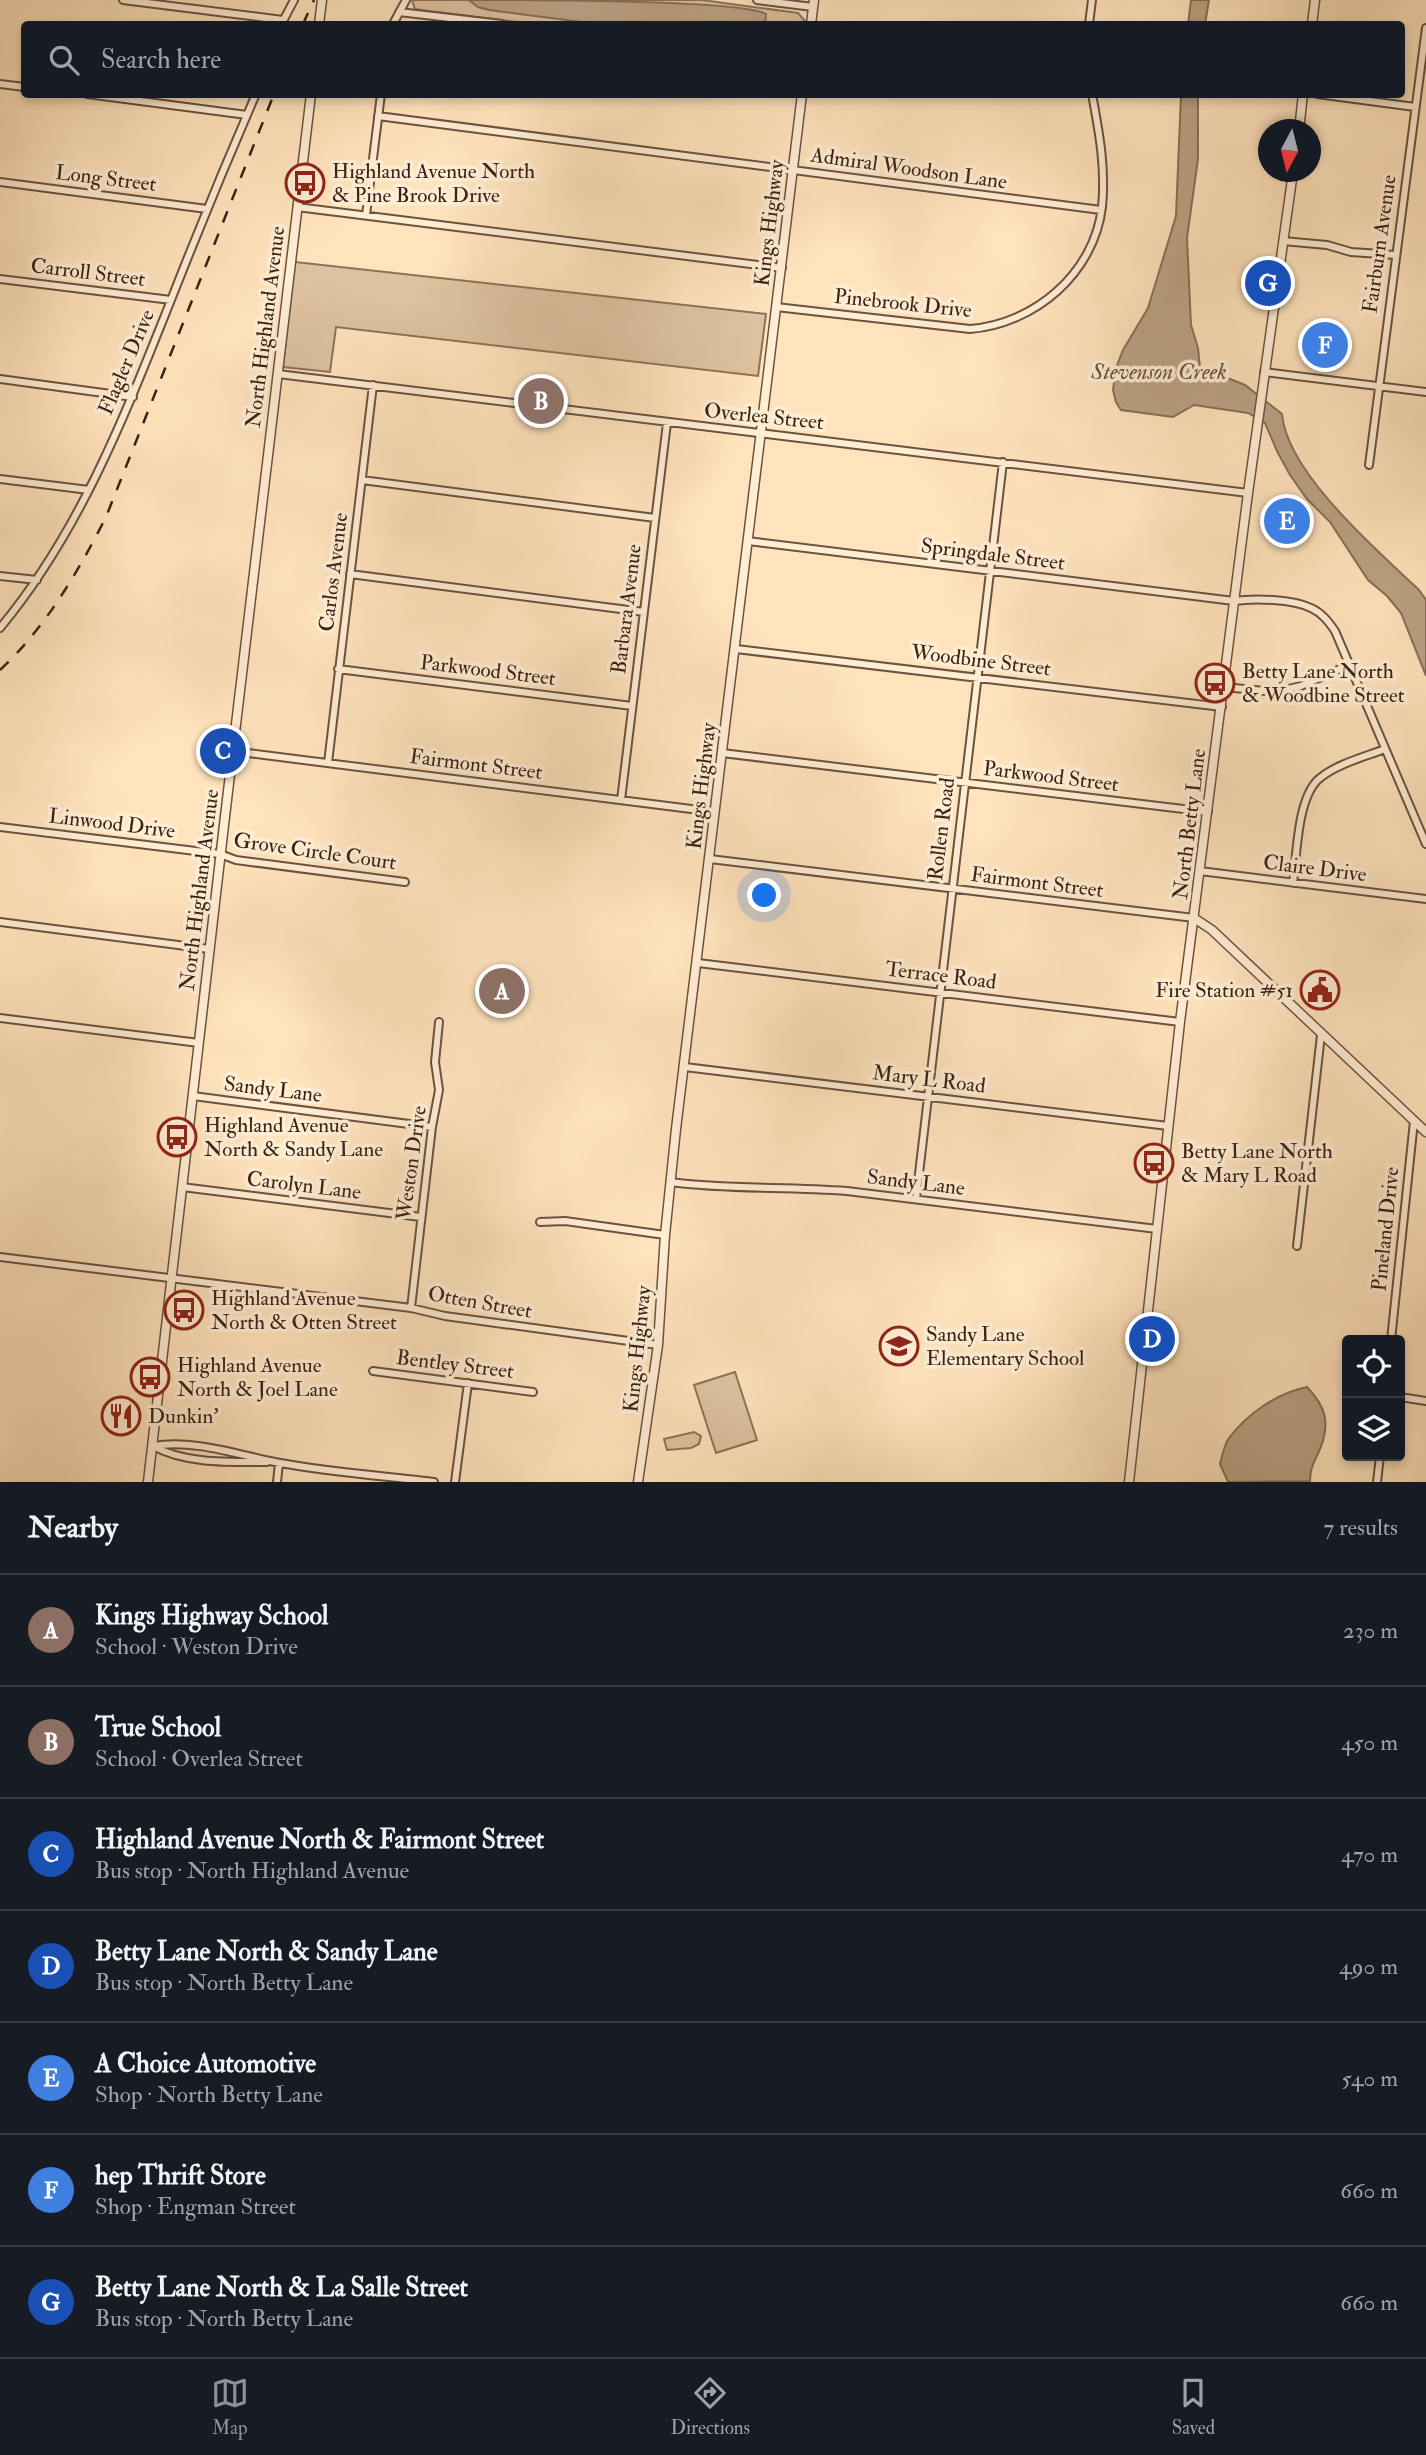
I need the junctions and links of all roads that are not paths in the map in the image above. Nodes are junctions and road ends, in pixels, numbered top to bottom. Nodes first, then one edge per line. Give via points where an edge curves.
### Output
1 (123, 0) edge
2 (294, 0) edge
3 (322, 0) edge
4 (406, 0) edge
5 (757, 0) edge
6 (1091, 0) edge
7 (1315, 0) edge
8 (814, 4) edge
9 (399, 12) junction
10 (276, 21) edge
11 (284, 21) edge
12 (319, 21) edge
13 (394, 21) edge
14 (476, 21) edge
15 (1089, 21) edge
16 (1312, 21) edge
17 (1426, 28) edge
18 (0, 83) edge
19 (21, 86) edge
20 (117, 98) edge
21 (254, 98) edge
22 (311, 98) edge
23 (380, 98) edge
24 (801, 98) edge
25 (1093, 98) edge
26 (1302, 98) edge
27 (1347, 98) edge
28 (1415, 107) junction
29 (247, 115) junction
30 (378, 116) junction
31 (1300, 119) edge
32 (792, 170) junction
33 (0, 182) edge
34 (1292, 182) edge
35 (297, 207) junction
36 (207, 209) junction
37 (1101, 210) junction
38 (366, 215) junction
39 (1283, 242) junction
40 (1395, 256) junction
41 (782, 268) junction
42 (0, 279) edge
43 (171, 300) junction
44 (776, 307) junction
45 (1264, 372) junction
46 (278, 374) junction
47 (0, 379) edge
48 (373, 385) junction
49 (1378, 386) junction
50 (1426, 392) edge
51 (133, 397) junction
52 (667, 423) junction
53 (761, 433) junction
54 (1003, 462) junction
55 (1368, 465) dead end
56 (0, 479) edge
57 (362, 480) junction
58 (89, 490) junction
59 (1248, 492) junction
60 (655, 518) junction
61 (748, 541) junction
62 (990, 571) junction
63 (350, 574) junction
64 (0, 576) edge
65 (37, 580) junction
66 (1234, 601) junction
67 (644, 612) junction
68 (0, 628) edge
69 (736, 649) junction
70 (1349, 665) junction
71 (338, 669) junction
72 (978, 677) junction
73 (1224, 687) junction
74 (632, 706) junction
75 (1222, 707) junction
76 (1385, 749) junction
77 (232, 751) junction
78 (722, 753) junction
79 (328, 763) junction
80 (964, 783) junction
81 (621, 800) junction
82 (715, 812) junction
83 (1208, 812) junction
84 (0, 827) edge
85 (1426, 844) edge
86 (220, 855) junction
87 (710, 859) junction
88 (1200, 871) junction
89 (405, 881) dead end
90 (1293, 883) junction
91 (952, 889) junction
92 (1426, 899) edge
93 (1194, 918) junction
94 (0, 922) edge
95 (209, 949) junction
96 (698, 963) junction
97 (940, 993) junction
98 (0, 1018) edge
99 (439, 1022) dead end
100 (1180, 1022) junction
101 (1321, 1035) junction
102 (199, 1043) junction
103 (685, 1067) junction
104 (193, 1096) junction
105 (928, 1096) junction
106 (1414, 1121) junction
107 (1168, 1126) junction
108 (432, 1127) junction
109 (1426, 1132) edge
110 (670, 1182) junction
111 (182, 1187) junction
112 (916, 1199) junction
113 (421, 1217) junction
114 (540, 1222) dead end
115 (1157, 1229) junction
116 (665, 1235) junction
117 (1297, 1247) dead end
118 (0, 1258) edge
119 (172, 1279) junction
120 (411, 1308) junction
121 (1392, 1335) edge
122 (658, 1345) junction
123 (373, 1371) dead end
124 (468, 1384) junction
125 (533, 1392) dead end
126 (1405, 1398) edge
127 (1426, 1401) edge
128 (153, 1446) junction
129 (1379, 1461) edge
130 (279, 1462) junction
131 (148, 1482) edge
132 (277, 1482) edge
133 (434, 1482) edge
134 (455, 1482) edge
135 (638, 1482) edge
136 (1129, 1482) edge
137 (1377, 1482) edge

1 - 10 street
2 - 11 street
3 - 12 street
4 - 9 street
5 - 8 street
6 - 15 street
7 - 16 street
9 - 13 street
9 - 14 street
17 - 28 street, Fairburn Avenue
18 - 19 street
20 - 29 street
21 - 29 street, Flagler Drive
22 - 35 street, North Highland Avenue
23 - 30 street
24 - 32 street, Kings Highway
25 - 37 street, Pinebrook Drive via 1103,159
26 - 31 street
27 - 28 street
28 - 40 street, Fairburn Avenue
29 - 36 street, Flagler Drive
30 - 32 street, Admiral Woodson Lane
30 - 38 street
32 - 37 street, Admiral Woodson Lane
32 - 41 street, Kings Highway
33 - 36 street, Long Street
34 - 39 street, North Betty Lane
35 - 38 street
35 - 46 street, North Highland Avenue
36 - 43 street, Flagler Drive
37 - 44 street, Pinebrook Drive via 1086,255 1059,289 1026,314 998,325 948,328
38 - 41 street
39 - 40 street
39 - 45 street, North Betty Lane
40 - 49 street, Fairburn Avenue
41 - 44 street, Kings Highway
42 - 43 street, Carroll Street
43 - 51 street, Flagler Drive
44 - 53 street, Kings Highway
45 - 49 street
45 - 59 street, North Betty Lane
46 - 48 street, Overlea Street
46 - 77 street, North Highland Avenue
47 - 51 street
48 - 52 street, Overlea Street
48 - 57 street, Carlos Avenue
49 - 50 street
49 - 55 street, Fairburn Avenue
51 - 58 street, Flagler Drive
52 - 53 street, Overlea Street
52 - 60 street, Barbara Avenue
53 - 54 street, Overlea Street
53 - 61 street, Kings Highway
54 - 59 street, Overlea Street
54 - 62 street, Rollen Road
56 - 58 street
57 - 60 street
57 - 63 street, Carlos Avenue
58 - 65 street, Flagler Drive
59 - 66 street, North Betty Lane
60 - 67 street, Barbara Avenue
61 - 62 street, Springdale Street
61 - 69 street, Kings Highway
62 - 66 street, Springdale Street
62 - 72 street, Rollen Road
63 - 67 street
63 - 71 street, Carlos Avenue
64 - 65 street
65 - 68 street, Flagler Drive
66 - 70 street, Springdale Street via 1251,598 1310,607 1335,631
66 - 73 street, North Betty Lane
67 - 74 street, Barbara Avenue
69 - 72 street, Woodbine Street
69 - 78 street, Kings Highway
70 - 73 street via 1275,692
70 - 76 street, Springdale Street
71 - 74 street, Parkwood Street
71 - 79 street, Carlos Avenue
72 - 75 street, Woodbine Street
72 - 80 street, Rollen Road
73 - 75 street, North Betty Lane
74 - 81 street, Barbara Avenue
75 - 83 street, North Betty Lane
76 - 85 street, Springdale Street
76 - 90 street via 1330,772 1311,786
77 - 79 street, Fairmont Street
77 - 86 street, North Highland Avenue
78 - 80 street, Parkwood Street
78 - 82 street, Kings Highway
79 - 81 street, Fairmont Street
80 - 83 street, Parkwood Street
80 - 91 street, Rollen Road
81 - 82 street, Fairmont Street
82 - 87 street, Kings Highway
83 - 88 street, North Betty Lane
84 - 86 street, Linwood Drive
86 - 89 street, Grove Circle Court
86 - 95 street, North Highland Avenue
87 - 91 street, Fairmont Street
87 - 96 street, Kings Highway
88 - 90 street, Claire Drive
88 - 93 street, North Betty Lane
90 - 92 street, Claire Drive
91 - 93 street, Fairmont Street
91 - 97 street, Rollen Road
93 - 100 street, North Betty Lane
93 - 101 street
94 - 95 street
95 - 102 street, North Highland Avenue
96 - 97 street, Terrace Road
96 - 103 street, Kings Highway
97 - 100 street, Terrace Road
97 - 105 street, Rollen Road
98 - 102 street
99 - 108 street, Weston Drive via 435,1062 439,1090
100 - 107 street, North Betty Lane
101 - 106 street
101 - 117 street
102 - 104 street, North Highland Avenue
103 - 105 street, Mary L Road
103 - 110 street, Kings Highway
104 - 108 street, Sandy Lane
104 - 111 street, North Highland Avenue
105 - 107 street, Mary L Road
105 - 112 street, Rollen Road
106 - 109 street
106 - 121 street, Pineland Drive
107 - 115 street, North Betty Lane
108 - 113 street, Weston Drive
110 - 112 street, Sandy Lane via 725,1188 815,1188
110 - 116 street, Kings Highway
111 - 113 street, Carolyn Lane
111 - 119 street, North Highland Avenue
112 - 115 street, Sandy Lane
113 - 120 street, Weston Drive
114 - 116 street via 565,1221
115 - 136 street, North Betty Lane
116 - 122 street, Kings Highway
118 - 119 street, Otten Street
119 - 120 street, Otten Street
119 - 128 street, North Highland Avenue
120 - 122 street, Otten Street
122 - 135 street, Kings Highway
123 - 124 street, Bentley Street
124 - 125 street, Bentley Street
124 - 134 street
126 - 127 street
128 - 130 street via 169,1443
128 - 130 street via 168,1455
128 - 131 street, North Highland Avenue
129 - 137 street
130 - 132 street
130 - 133 street

